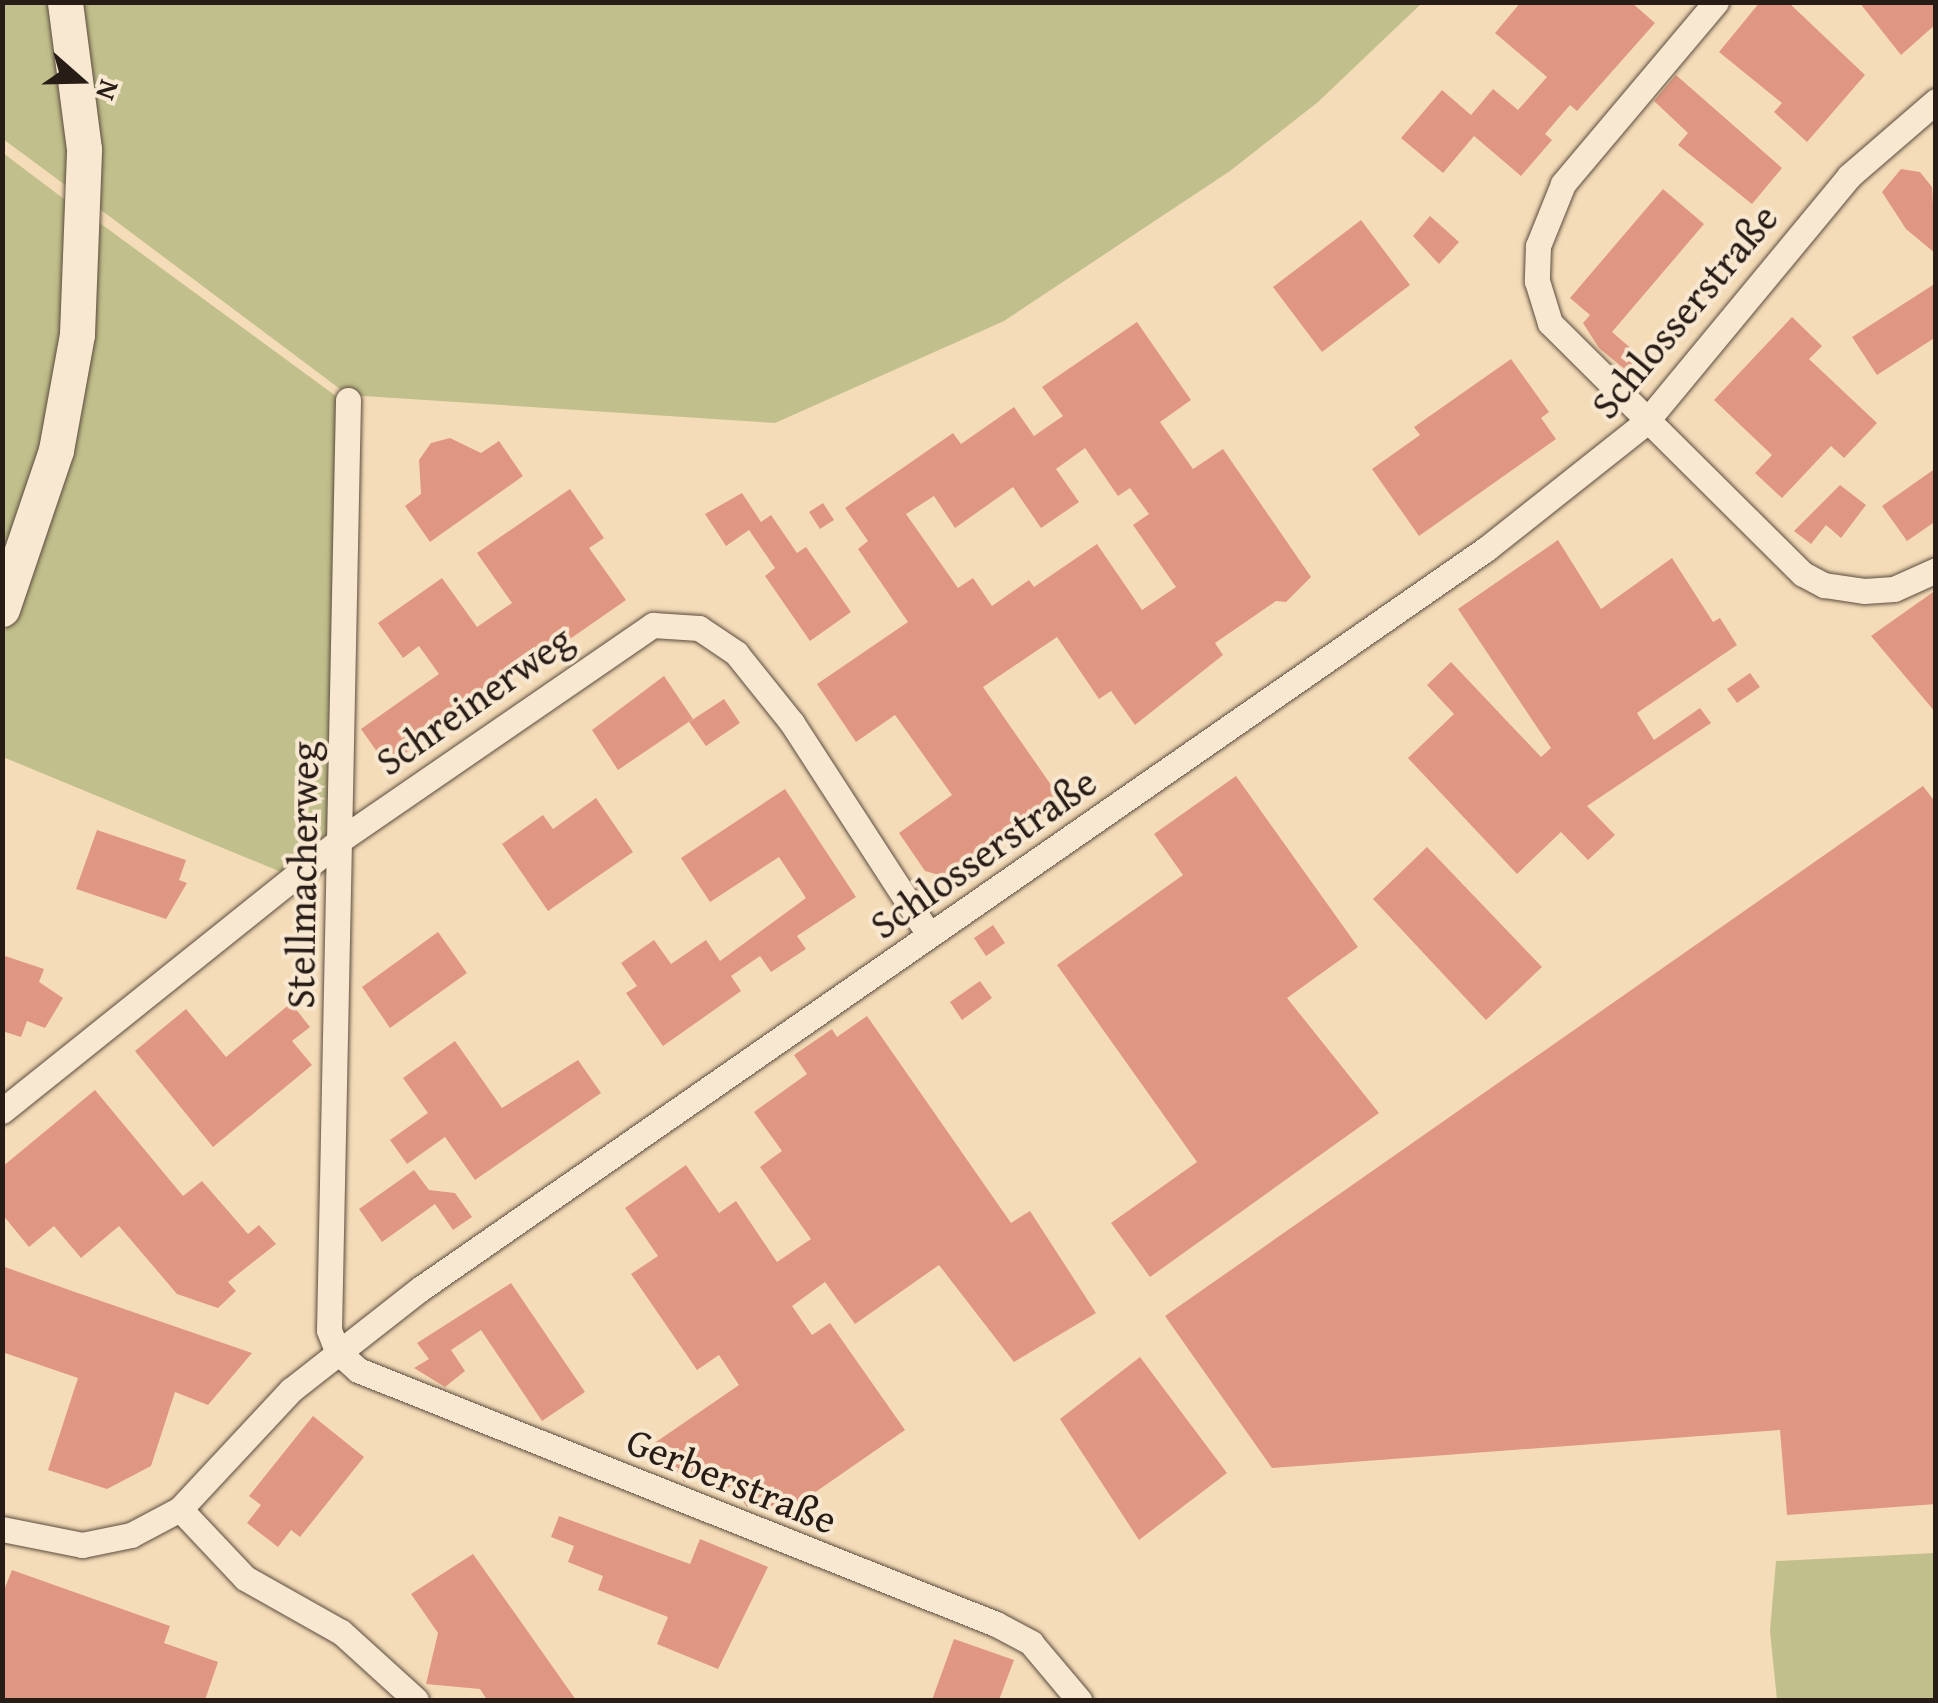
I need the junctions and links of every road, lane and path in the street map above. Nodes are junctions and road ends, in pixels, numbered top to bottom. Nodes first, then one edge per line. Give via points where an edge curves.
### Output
1 (65, 2) edge
2 (1716, 2) edge
3 (1936, 100) edge
4 (348, 400) dead end
5 (1645, 423) junction
6 (1936, 570) edge
7 (2, 608) edge
8 (340, 840) junction
9 (929, 935) junction
10 (2, 1111) edge
11 (337, 1351) junction
12 (180, 1509) junction
13 (2, 1529) edge
14 (416, 1700) edge
15 (1079, 1700) edge

1 - 7 main road via 84,149 77,334 56,450
2 - 5 street via 1563,184 1538,246 1537,281 1550,323
3 - 5 street, Schlosserstraße via 1849,176
4 - 8 street, Stellmacherweg
5 - 6 street via 1803,574 1824,585 1894,589
5 - 9 street, Schlosserstraße via 1390,619
8 - 9 street, Schreinerweg via 654,624 699,628 736,653 792,724
8 - 10 street, Schreinerweg
8 - 11 street, Stellmacherweg via 329,1330
9 - 11 street, Schlosserstraße
11 - 12 street, Schlosserstraße
11 - 15 street, Gerberstraße via 358,1370 996,1624 1031,1643
12 - 13 street, Schlosserstraße via 131,1535 82,1545
12 - 14 street via 245,1578 342,1632

